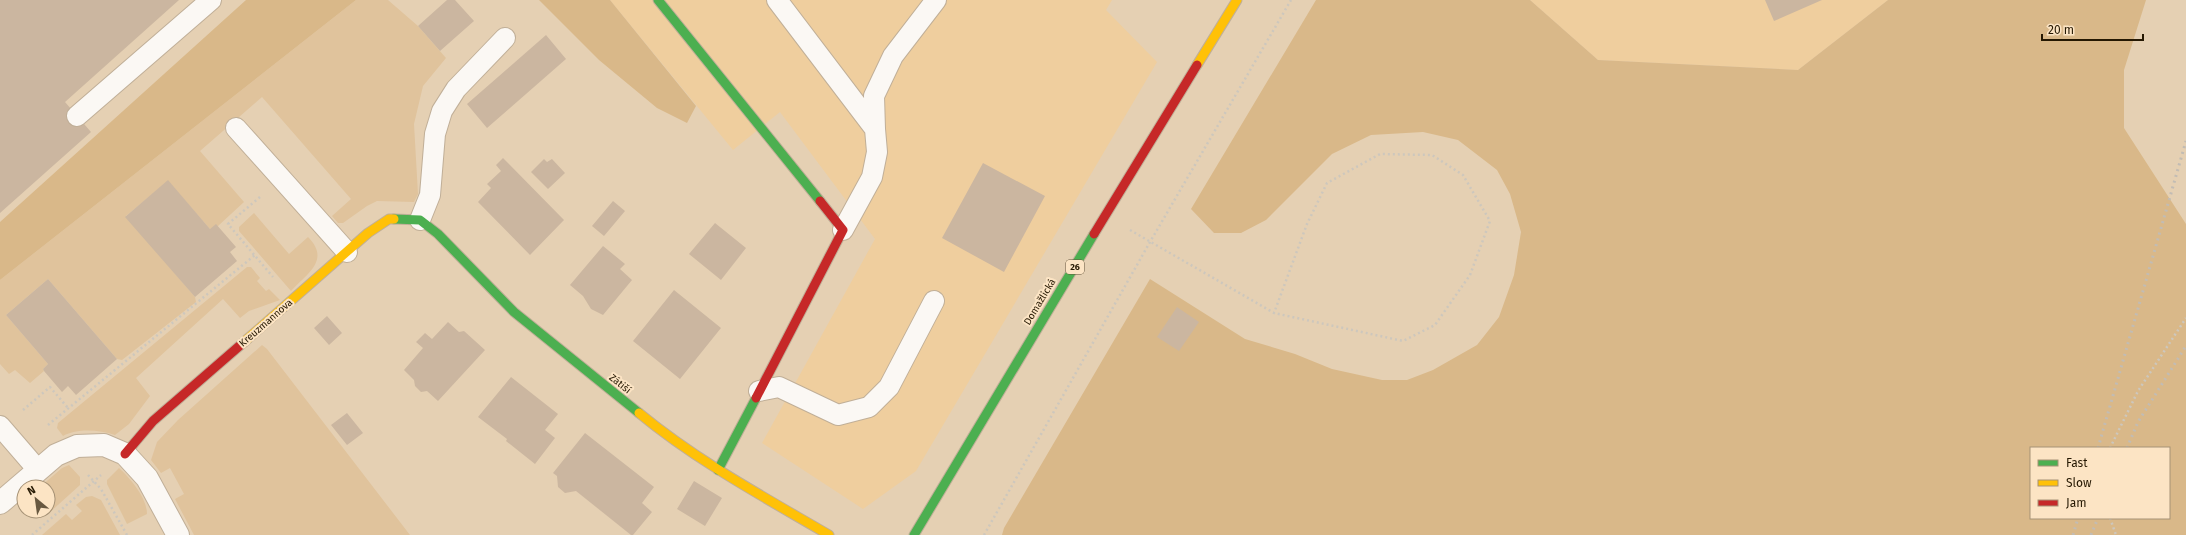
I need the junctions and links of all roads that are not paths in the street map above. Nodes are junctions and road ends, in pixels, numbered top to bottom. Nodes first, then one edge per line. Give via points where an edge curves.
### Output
1 (211, 0) edge
2 (658, 0) edge
3 (777, 0) edge
4 (936, 0) edge
5 (1237, 0) edge
6 (505, 38) dead end
7 (77, 116) dead end
8 (236, 128) dead end
9 (875, 129) junction
10 (420, 220) junction
11 (843, 230) junction
12 (347, 252) junction
13 (934, 301) dead end
14 (760, 390) junction
15 (1, 427) edge
16 (125, 454) junction
17 (38, 470) junction
18 (718, 470) junction
19 (0, 503) edge
20 (178, 535) edge
21 (829, 535) edge
22 (914, 535) edge

1 - 7 lane
2 - 11 street
3 - 9 lane
4 - 9 lane via 890,62 874,96
5 - 22 street, Domažlická / 26
6 - 10 lane via 456,89 442,111 434,134 430,195
8 - 12 lane
9 - 11 lane via 877,152 872,178
10 - 12 street, Kreuzmannova via 390,219 368,233
10 - 18 street, Zátiší via 438,234 514,312 658,429
11 - 14 street
12 - 16 street, Kreuzmannova via 153,421
13 - 14 lane via 889,387 869,407 838,415 779,387
14 - 18 street
15 - 17 lane
16 - 17 street via 104,445 77,446
16 - 20 street via 147,478
17 - 19 street
18 - 21 street, Zátiší

